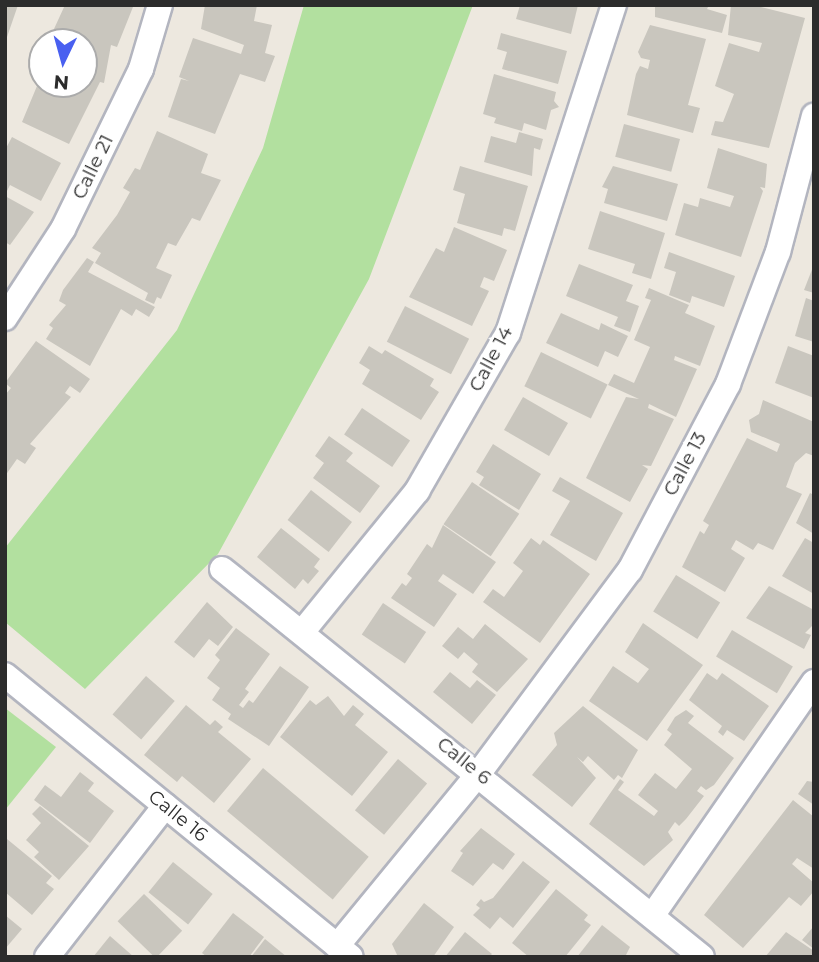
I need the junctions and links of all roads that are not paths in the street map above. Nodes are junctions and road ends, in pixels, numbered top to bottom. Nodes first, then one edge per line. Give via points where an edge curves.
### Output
1 (160, 5) edge
2 (614, 5) edge
3 (814, 116) edge
4 (5, 318) edge
5 (222, 569) dead end
6 (303, 631) junction
7 (5, 675) edge
8 (814, 682) edge
9 (479, 773) junction
10 (165, 806) junction
11 (652, 916) junction
12 (344, 951) edge
13 (47, 957) edge
14 (702, 957) edge

1 - 4 street, Calle 21 via 141,69 63,229
2 - 6 street, Calle 14 via 508,333 417,491
3 - 9 street, Calle 13 via 778,252 728,384 630,570
5 - 6 street, Calle 6
6 - 9 street, Calle 6
7 - 10 street, Calle 16
8 - 11 street
9 - 11 street, Calle 6
9 - 12 street, Calle 13
10 - 12 street, Calle 16
10 - 13 street
11 - 14 street, Calle 6

